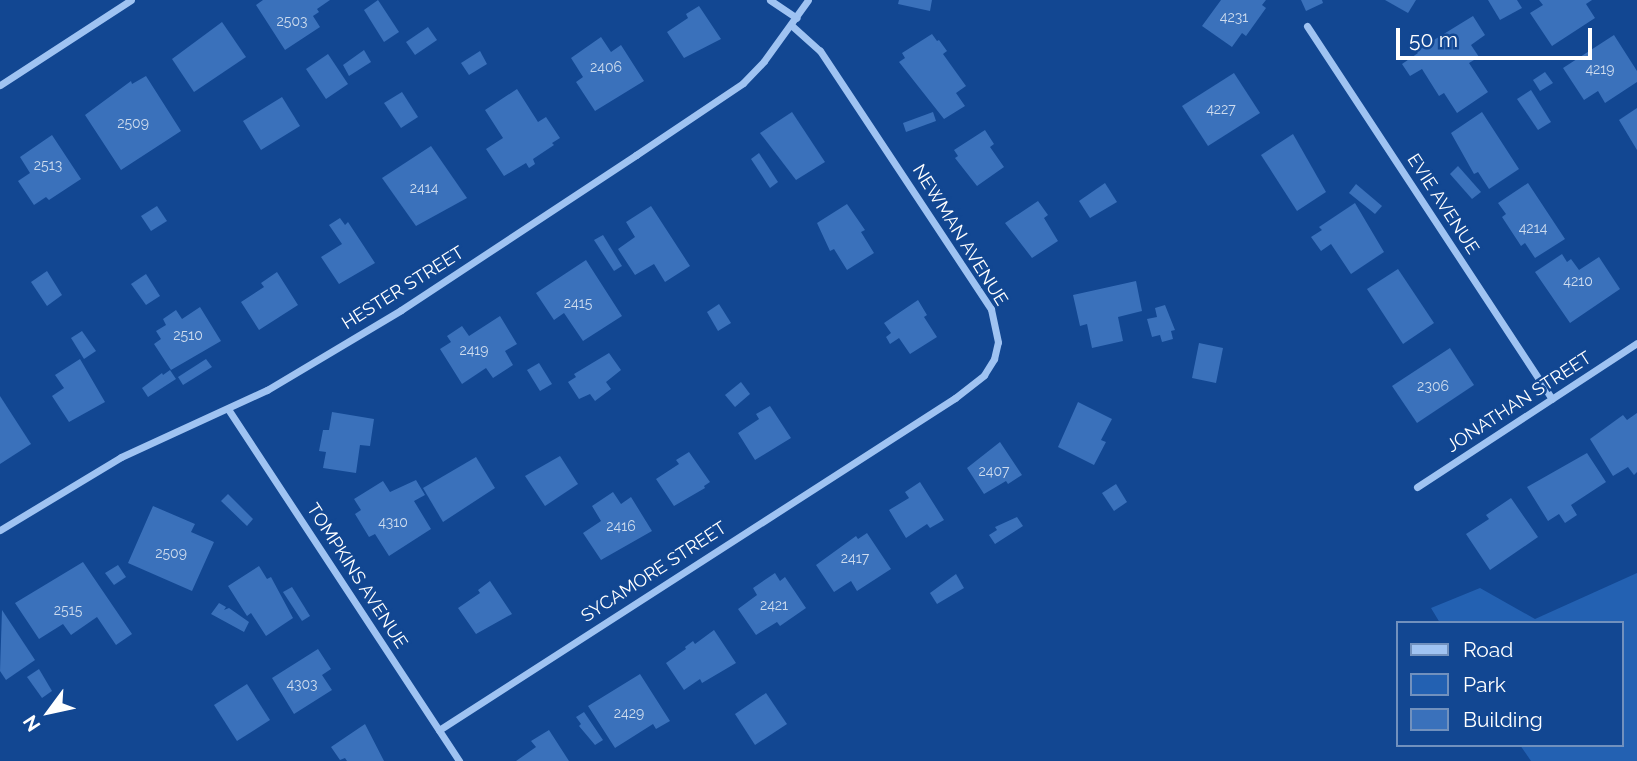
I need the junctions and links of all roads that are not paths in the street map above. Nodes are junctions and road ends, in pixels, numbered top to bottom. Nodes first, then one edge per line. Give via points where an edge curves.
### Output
1 (131, 0) edge
2 (770, 0) edge
3 (808, 0) edge
4 (797, 18) junction
5 (792, 26) junction
6 (1307, 26) dead end
7 (0, 85) edge
8 (1637, 343) edge
9 (1552, 399) junction
10 (228, 409) junction
11 (886, 442) joint
12 (1417, 487) dead end
13 (0, 530) edge
14 (439, 730) junction
15 (459, 761) edge

1 - 7 street
2 - 4 street
3 - 4 street
4 - 5 street, HESTER STREET
5 - 10 street, HESTER STREET via 743,83 401,310
5 - 11 street, NEWMAN AVENUE via 820,51 967,269 996,322 998,342 984,375
6 - 9 street, EVIE AVENUE
8 - 9 street, JONATHAN STREET
9 - 12 street, JONATHAN STREET
10 - 13 street, HESTER STREET via 121,457
10 - 14 street, TOMPKINS AVENUE
11 - 14 street, SYCAMORE STREET
14 - 15 street, TOMPKINS AVENUE

